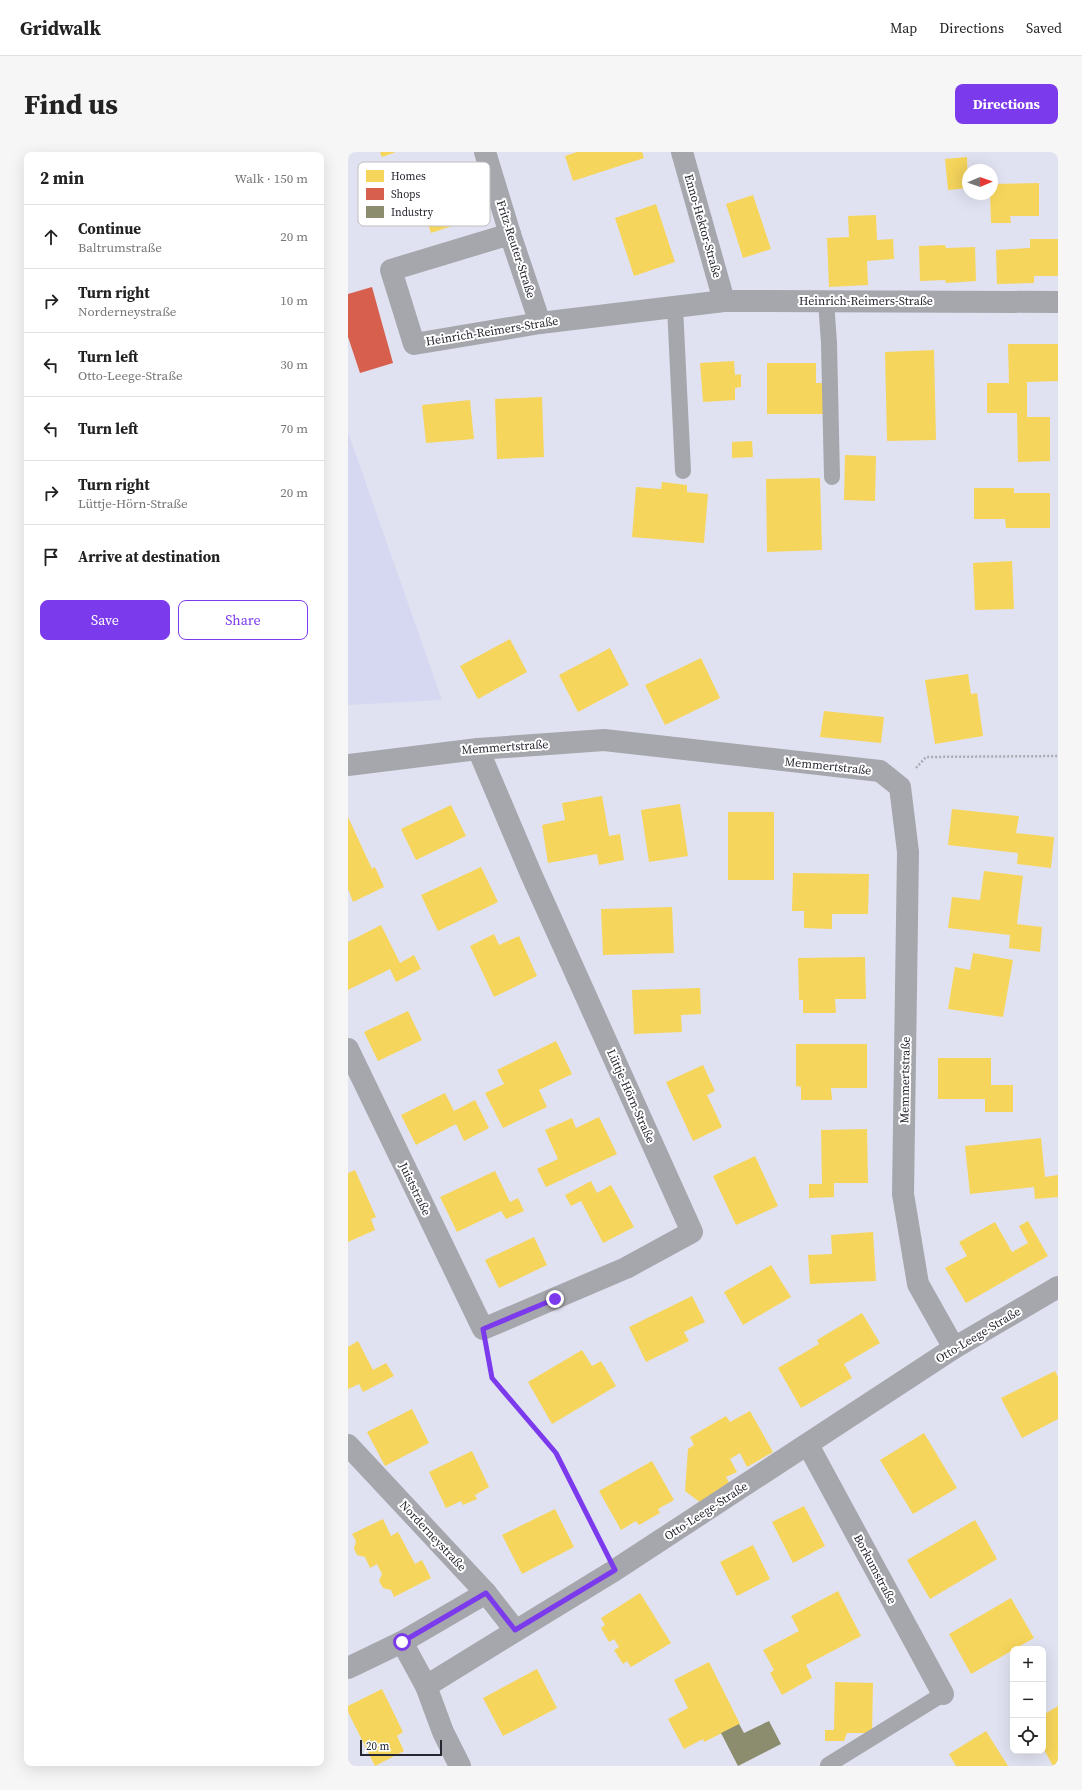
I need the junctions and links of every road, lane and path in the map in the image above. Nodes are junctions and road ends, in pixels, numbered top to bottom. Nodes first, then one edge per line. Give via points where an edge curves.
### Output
1 (485, 152) edge
2 (682, 152) edge
3 (488, 162) edge
4 (490, 168) edge
5 (510, 234) junction
6 (724, 301) junction
7 (826, 301) junction
8 (1058, 302) edge
9 (675, 307) junction
10 (540, 323) junction
11 (683, 471) dead end
12 (832, 477) dead end
13 (478, 749) junction
14 (1058, 756) edge
15 (348, 765) edge
16 (900, 787) junction
17 (348, 1049) edge
18 (1058, 1287) edge
19 (483, 1329) junction
20 (954, 1348) junction
21 (808, 1444) junction
22 (348, 1446) edge
23 (615, 1570) junction
24 (486, 1593) junction
25 (515, 1630) junction
26 (402, 1642) junction
27 (348, 1668) edge
28 (426, 1686) junction
29 (943, 1694) joint
30 (828, 1765) edge
31 (460, 1766) edge

1 - 3 street, Fritz-Reuter-Straße
2 - 6 street, Enno-Hektor-Straße
4 - 5 street, Fritz-Reuter-Straße
5 - 10 street, Fritz-Reuter-Straße
5 - 10 street, Heinrich-Reimers-Straße via 391,270 414,344
6 - 7 street, Heinrich-Reimers-Straße
6 - 9 street, Heinrich-Reimers-Straße
7 - 8 street, Heinrich-Reimers-Straße
7 - 12 lane via 830,344
9 - 10 street, Heinrich-Reimers-Straße
9 - 11 lane
13 - 15 street, Memmertstraße
13 - 16 street, Memmertstraße via 604,740 880,771
13 - 19 street, Lüttje-Hörn-Straße via 531,874 692,1232 626,1268
14 - 16 path via 926,757
16 - 20 street, Memmertstraße via 908,852 903,1194 918,1284
17 - 19 street, Juiststraße
18 - 20 street, Otto-Leege-Straße
19 - 23 path via 492,1378 556,1453
20 - 21 street, Otto-Leege-Straße
21 - 23 street, Otto-Leege-Straße
21 - 29 street, Borkumstraße
22 - 24 street, Norderneystraße
23 - 25 street, Otto-Leege-Straße
24 - 25 street, Norderneystraße
24 - 26 street
25 - 28 street, Otto-Leege-Straße
26 - 27 street
26 - 28 street
28 - 31 street via 443,1732
29 - 30 lane

